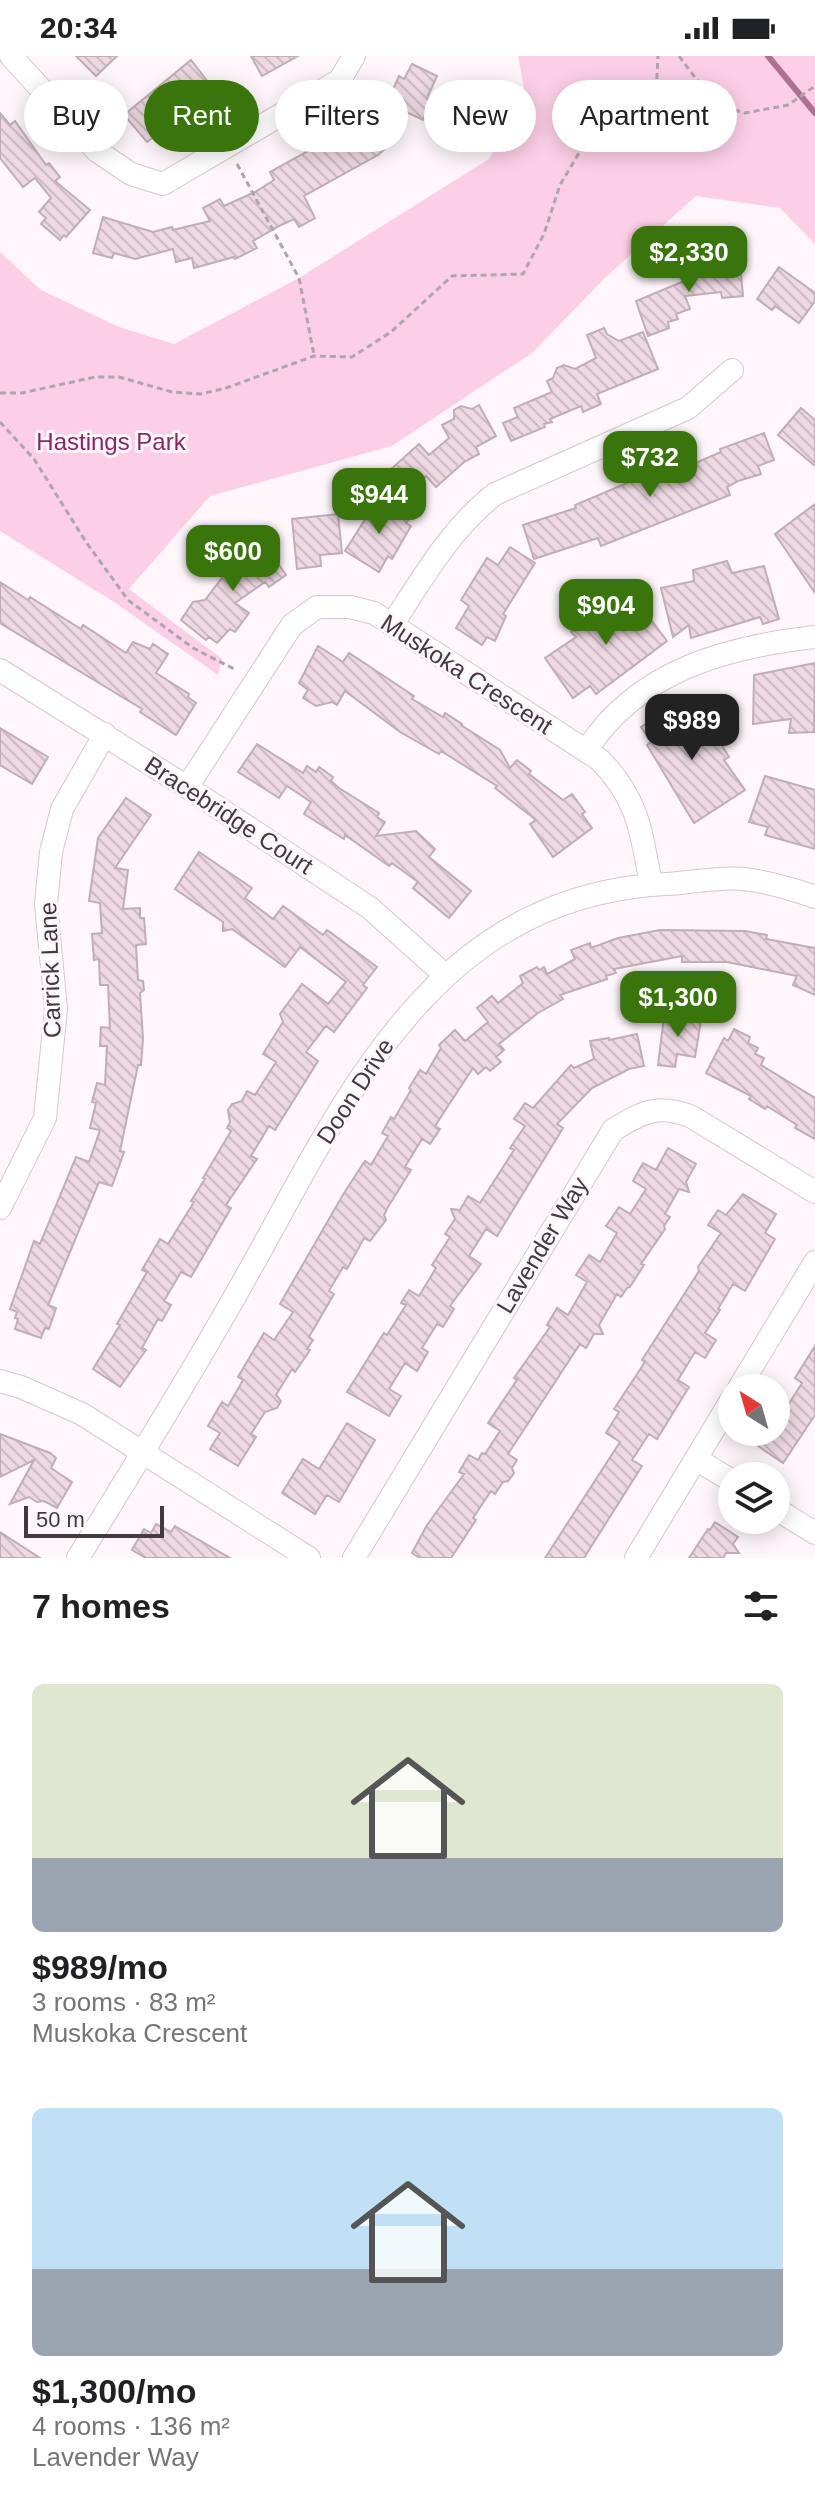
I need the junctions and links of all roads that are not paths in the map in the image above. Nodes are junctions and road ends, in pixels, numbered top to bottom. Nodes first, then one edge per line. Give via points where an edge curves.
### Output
1 (11, 56) edge
2 (354, 56) edge
3 (732, 370) dead end
4 (392, 625) junction
5 (815, 637) edge
6 (0, 670) edge
7 (105, 734) junction
8 (586, 751) junction
9 (187, 787) junction
10 (651, 884) junction
11 (815, 897) edge
12 (446, 976) junction
13 (815, 1192) edge
14 (0, 1208) edge
15 (815, 1262) edge
16 (747, 1374) edge
17 (0, 1381) edge
18 (718, 1422) edge
19 (143, 1453) junction
20 (696, 1459) junction
21 (718, 1472) edge
22 (790, 1518) edge
23 (815, 1533) edge
24 (78, 1558) edge
25 (309, 1558) edge
26 (354, 1558) edge
27 (636, 1558) edge

1 - 2 street via 97,151 131,174 163,184 340,80
3 - 4 street via 688,408 484,503 453,536
4 - 8 street, Muskoka Crescent
4 - 9 street, Muskoka Crescent via 362,610 317,607 292,625 245,677
5 - 8 street via 720,655 676,672 634,696
6 - 7 street, Bracebridge Court
7 - 9 street, Bracebridge Court
7 - 14 street, Carrick Lane via 62,809 51,852 46,904 56,1009 45,1118
8 - 10 street, Muskoka Crescent via 621,781 635,810
9 - 12 street, Bracebridge Court via 370,908
10 - 11 street, Doon Drive via 742,879
10 - 12 street, Doon Drive via 552,908 471,952
12 - 19 street, Doon Drive via 389,1037 346,1099
13 - 26 street, Lavender Way via 671,1108 638,1114 613,1130
15 - 16 street
17 - 19 street via 82,1414
18 - 20 street
19 - 24 street, Doon Drive
19 - 25 street
20 - 21 street
20 - 27 street
22 - 23 street

